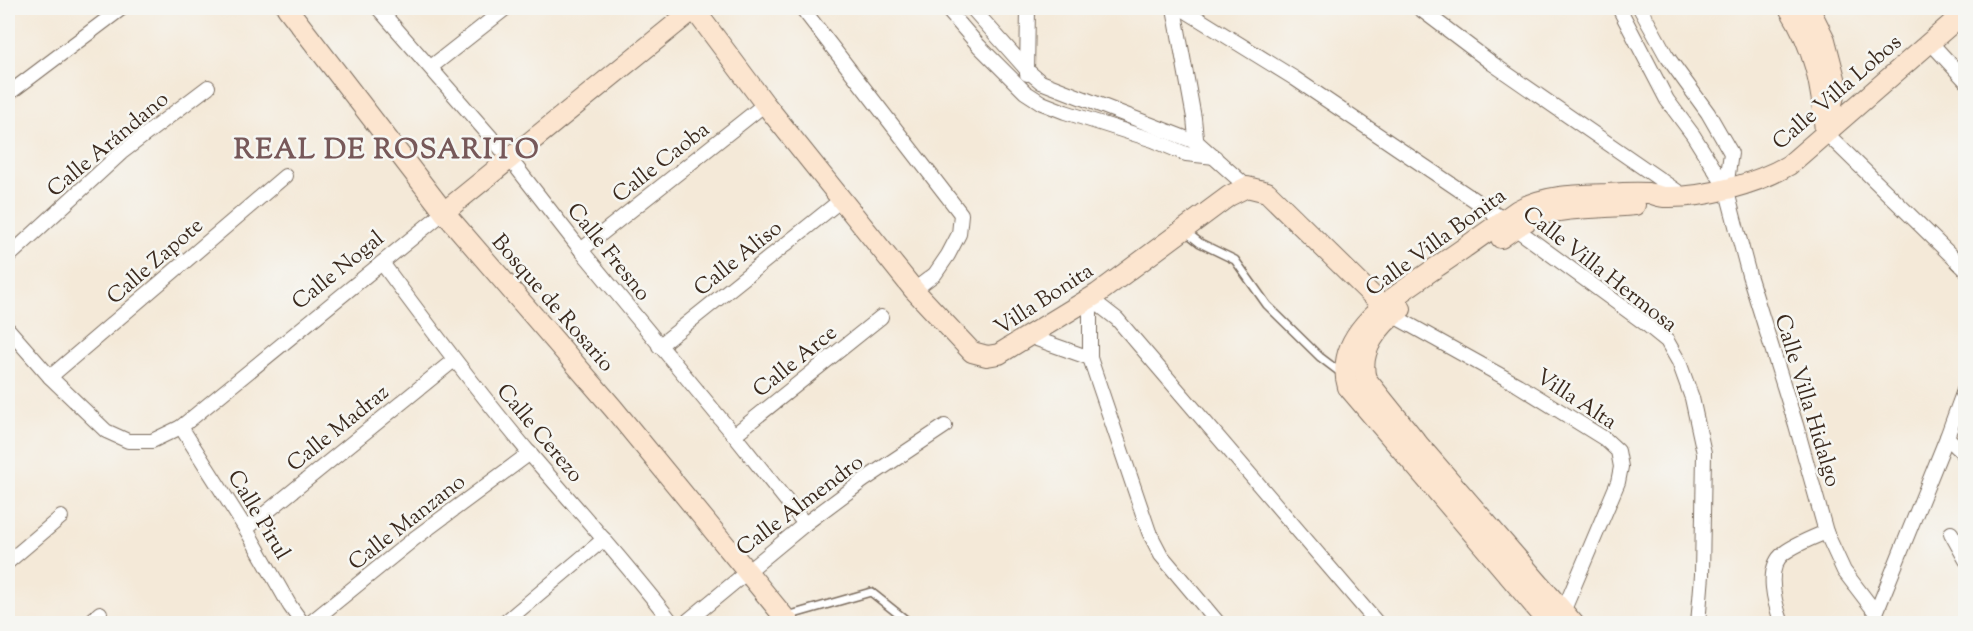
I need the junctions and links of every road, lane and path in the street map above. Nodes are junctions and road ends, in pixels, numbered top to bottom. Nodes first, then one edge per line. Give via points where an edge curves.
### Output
1 (122, 8) edge
2 (287, 8) edge
3 (378, 8) edge
4 (506, 8) edge
5 (695, 8) edge
6 (802, 8) edge
7 (946, 8) edge
8 (972, 8) edge
9 (1028, 8) edge
10 (1174, 8) edge
11 (1180, 8) edge
12 (1419, 8) edge
13 (1619, 8) edge
14 (1640, 8) edge
15 (1790, 8) edge
16 (1809, 8) edge
17 (1965, 11) edge
18 (1930, 42) junction
19 (431, 67) junction
20 (1028, 71) junction
21 (1965, 81) edge
22 (208, 87) dead end
23 (1025, 92) junction
24 (8, 94) edge
25 (765, 104) junction
26 (1825, 132) junction
27 (1197, 150) junction
28 (510, 159) junction
29 (285, 176) dead end
30 (1248, 187) junction
31 (1726, 188) junction
32 (1684, 196) junction
33 (841, 200) junction
34 (444, 212) junction
35 (1509, 224) junction
36 (1183, 230) junction
37 (581, 250) junction
38 (8, 257) edge
39 (382, 263) junction
40 (1965, 270) edge
41 (914, 290) junction
42 (1090, 298) junction
43 (1387, 311) junction
44 (881, 317) dead end
45 (8, 329) edge
46 (1028, 336) junction
47 (659, 346) junction
48 (1090, 358) junction
49 (454, 360) junction
50 (1353, 372) junction
51 (50, 377) junction
52 (1965, 385) edge
53 (945, 426) dead end
54 (181, 427) junction
55 (734, 435) junction
56 (1947, 437) junction
57 (530, 453) junction
58 (1965, 456) edge
59 (61, 517) dead end
60 (805, 524) junction
61 (246, 529) junction
62 (1826, 532) junction
63 (1951, 533) dead end
64 (604, 539) junction
65 (1965, 560) edge
66 (8, 562) edge
67 (747, 570) junction
68 (100, 613) dead end
69 (1877, 618) edge
70 (787, 620) edge
71 (1562, 620) edge
72 (88, 624) edge
73 (303, 624) edge
74 (309, 624) edge
75 (503, 624) edge
76 (673, 624) edge
77 (684, 624) edge
78 (911, 624) edge
79 (1219, 624) edge
80 (1378, 624) edge
81 (1698, 624) edge
82 (1782, 624) edge

1 - 24 street
2 - 34 main road, Bosque de Rosario
3 - 19 street, Calle Fresno
4 - 19 street
5 - 25 main road, Villa Bonita
5 - 28 main road, Calle Nogal
6 - 41 street via 961,214 959,234 948,255 935,274
7 - 23 street
8 - 20 street
9 - 20 street
10 - 27 street
11 - 35 street, Calle Villa Hermosa via 1294,78
12 - 32 street
13 - 31 street, Calle Villa Hidalgo via 1667,100
14 - 31 street, Calle Villa Hidalgo via 1731,153
15 - 26 main road via 1813,57
16 - 26 main road via 1825,40 1837,86
17 - 18 main road, Calle Villa Lobos
18 - 21 street
18 - 26 main road, Calle Villa Lobos
19 - 28 street, Calle Fresno
20 - 23 street
20 - 27 street via 1044,84
22 - 38 street, Calle Arándano via 121,153
23 - 27 street via 1065,112
25 - 33 main road, Villa Bonita
25 - 37 street, Calle Caoba
26 - 31 main road, Calle Villa Lobos via 1789,165
26 - 40 street
27 - 30 street via 1215,157
28 - 34 main road, Calle Nogal
28 - 37 street, Calle Fresno
29 - 51 street, Calle Zapote
30 - 36 main road, Villa Bonita
30 - 43 main road via 1267,192
31 - 32 main road, Calle Villa Bonita
31 - 62 street, Calle Villa Hidalgo
32 - 35 main road, Calle Villa Bonita via 1663,197 1648,204 1552,212
33 - 41 main road, Villa Bonita
33 - 47 street, Calle Aliso
34 - 39 street, Calle Nogal
34 - 67 main road, Bosque de Rosario
35 - 43 main road, Calle Villa Bonita
35 - 81 street, Calle Villa Hermosa via 1653,329 1667,341 1679,362 1704,453
36 - 42 main road, Villa Bonita
36 - 50 lane via 1235,260 1267,305 1320,357
37 - 47 street, Calle Fresno
39 - 49 street, Calle Cerezo
39 - 54 street, Calle Nogal
41 - 46 main road, Villa Bonita via 972,352 999,354
42 - 46 main road, Villa Bonita
42 - 48 street
42 - 80 street via 1117,319
43 - 50 main road, Calle Villa Bonita via 1359,332 1349,349 1345,362
43 - 71 street, Villa Alta via 1538,397 1618,451 1618,482
44 - 55 street, Calle Arce
45 - 51 street, Calle Nogal
46 - 48 street
47 - 55 street, Calle Fresno
48 - 79 street via 1149,532 1161,555
49 - 57 street, Calle Cerezo
49 - 61 street, Calle Madraz
50 - 71 main road via 1348,387
51 - 54 street, Calle Nogal via 106,431 128,441 152,441
52 - 56 street, Calle Villa Hidalgo
53 - 60 street, Calle Almendro
54 - 61 street, Calle Pirul
55 - 60 street, Calle Fresno
56 - 58 street
56 - 69 street, Calle Villa Hidalgo
57 - 64 street, Calle Cerezo
57 - 74 street, Calle Manzano via 415,538
59 - 66 street
60 - 67 street, Calle Almendro
61 - 73 street, Calle Pirul
62 - 69 street, Calle Villa Hidalgo via 1844,571
62 - 82 street via 1795,546 1778,558 1774,566 1772,580
63 - 65 street
64 - 75 street
64 - 76 street, Calle Cerezo
67 - 70 main road, Bosque de Rosario
67 - 77 street, Calle Almendro
68 - 72 street
70 - 78 lane via 871,592

